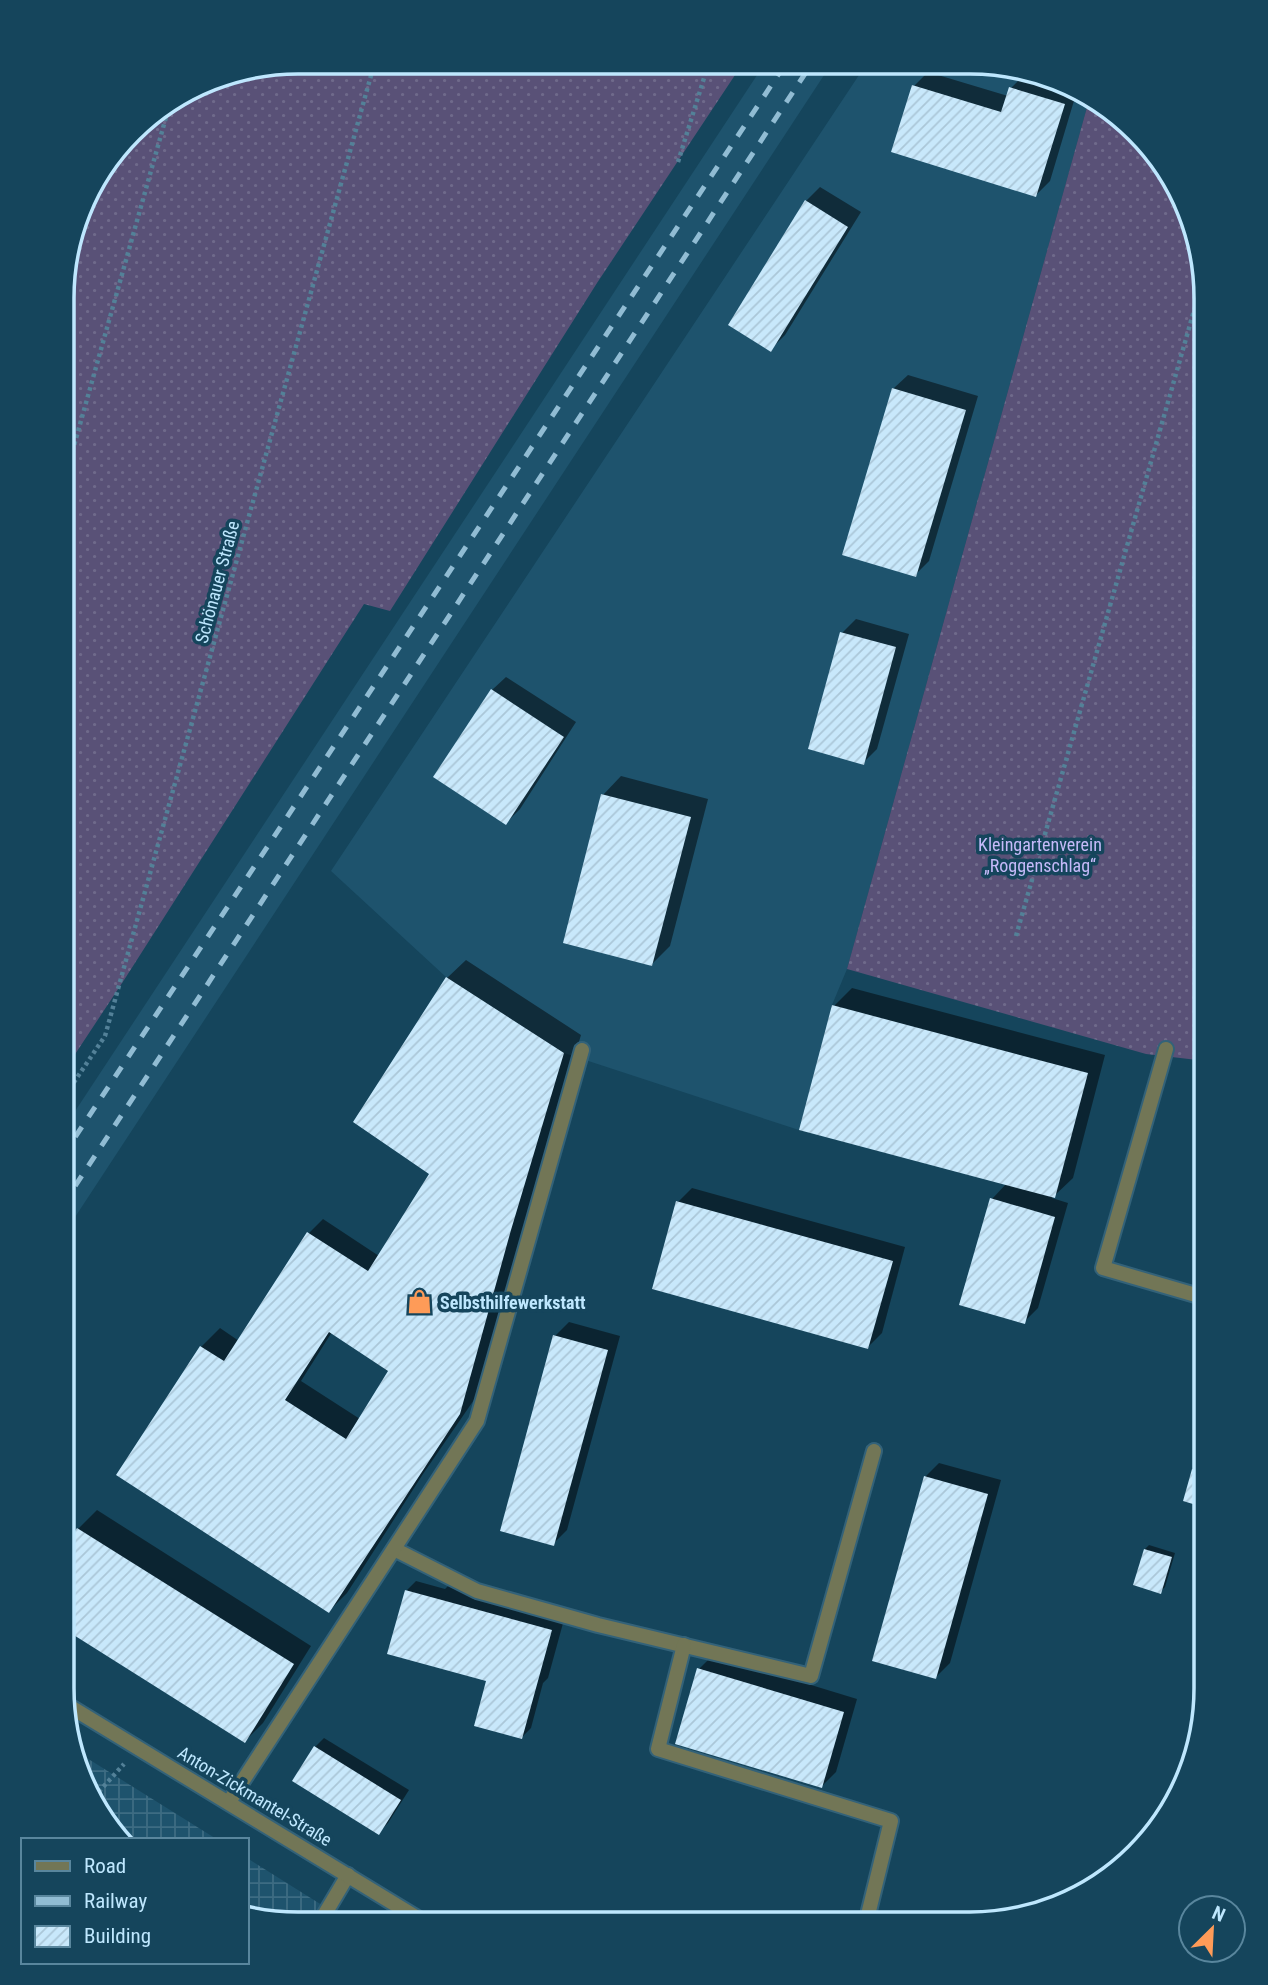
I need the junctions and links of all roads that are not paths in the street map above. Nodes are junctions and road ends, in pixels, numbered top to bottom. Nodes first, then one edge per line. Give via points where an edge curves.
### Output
1 (1166, 1049) dead end
2 (582, 1050) dead end
3 (1194, 1295) edge
4 (874, 1451) dead end
5 (394, 1549) junction
6 (684, 1646) junction
7 (75, 1710) edge
8 (229, 1802) junction
9 (348, 1875) junction
10 (326, 1912) edge
11 (408, 1912) edge
12 (869, 1912) edge

1 - 3 street via 1103,1268
2 - 5 street via 477,1421
4 - 6 street via 811,1676
5 - 6 street via 477,1591
5 - 8 street
6 - 12 street via 658,1749 891,1821
7 - 8 street, Anton-Zickmantel-Straße
8 - 9 street, Anton-Zickmantel-Straße
9 - 10 street
9 - 11 street, Anton-Zickmantel-Straße

